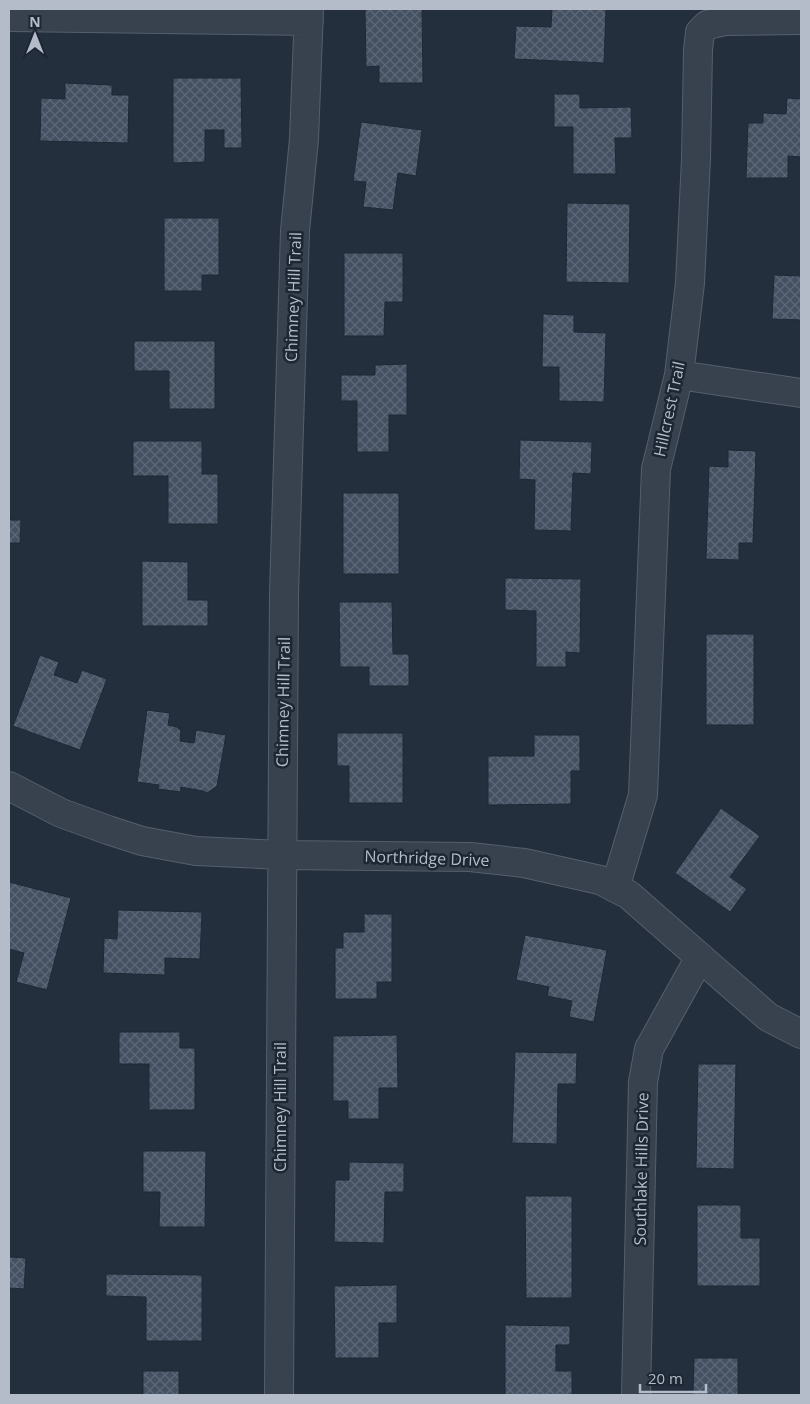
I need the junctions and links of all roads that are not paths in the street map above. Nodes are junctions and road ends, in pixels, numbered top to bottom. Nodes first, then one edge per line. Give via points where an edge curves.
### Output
1 (309, 15) edge
2 (9, 17) edge
3 (801, 20) edge
4 (679, 376) junction
5 (801, 393) edge
6 (9, 786) edge
7 (282, 855) junction
8 (615, 888) junction
9 (700, 957) junction
10 (801, 1034) edge
11 (279, 1395) edge
12 (636, 1395) edge

1 - 2 street
1 - 7 street, Chimney Hill Trail via 304,139 295,231 284,593
3 - 4 street, Hillcrest Trail via 725,21 707,25 700,32 690,283
4 - 5 street
4 - 8 street, Hillcrest Trail via 656,469 643,795
6 - 7 street, Northridge Drive via 61,814 142,841 196,850
7 - 8 street, Northridge Drive via 470,857 524,863 600,880
7 - 11 street, Chimney Hill Trail
8 - 9 street, Northridge Drive via 630,895
9 - 10 street, Northridge Drive via 768,1017
9 - 12 street, Southlake Hills Drive via 649,1049 643,1082

